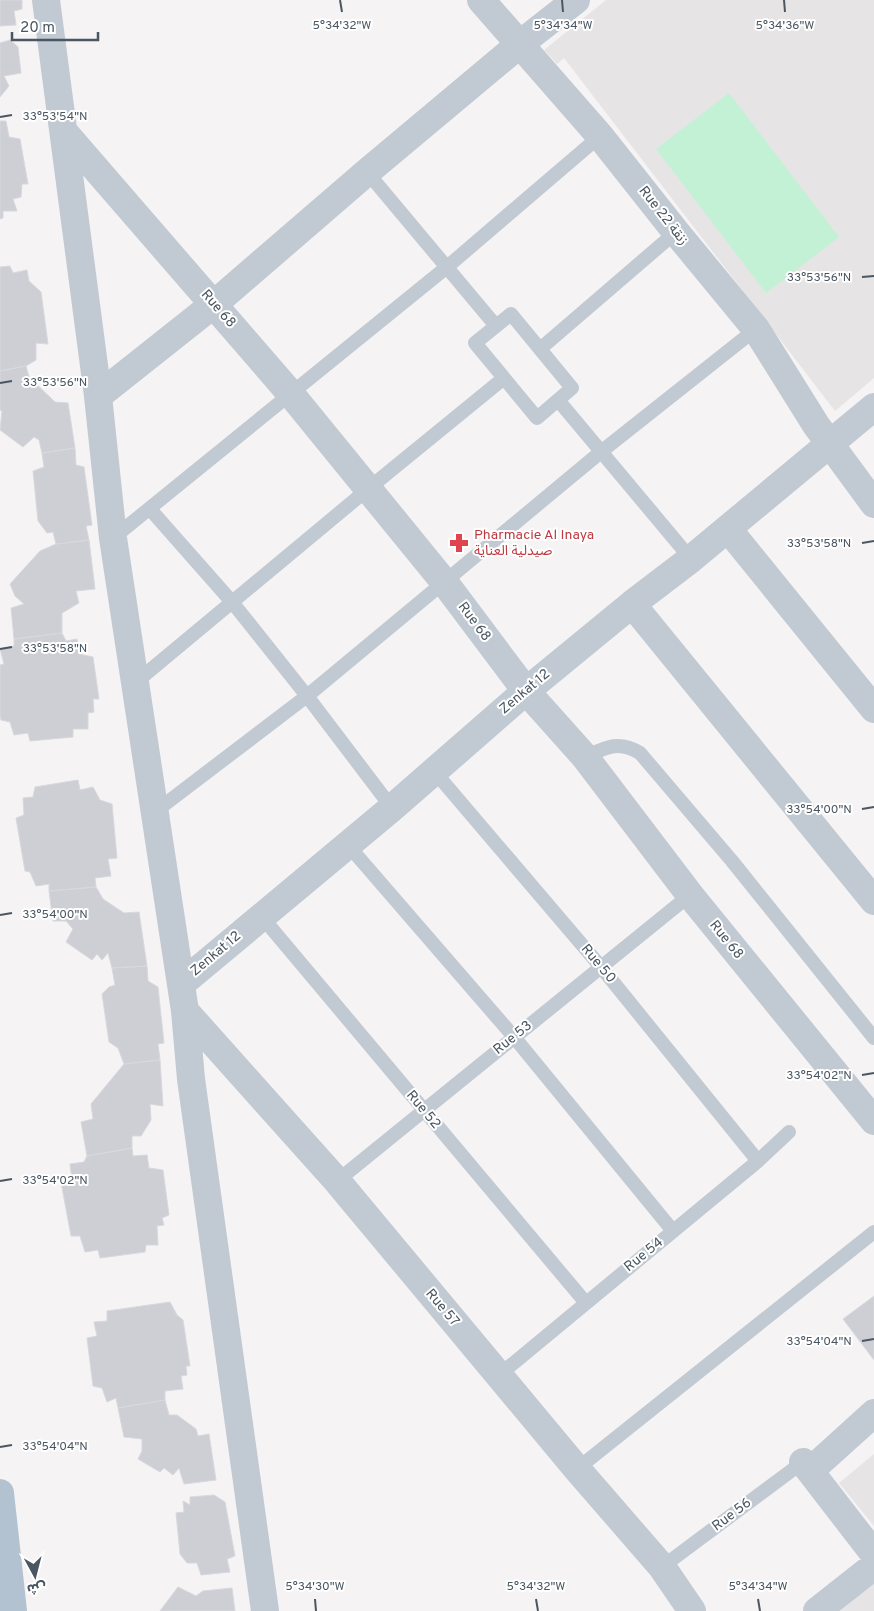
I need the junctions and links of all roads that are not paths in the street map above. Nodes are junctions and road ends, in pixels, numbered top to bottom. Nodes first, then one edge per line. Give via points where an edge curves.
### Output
1 (46, 0) edge
2 (481, 0) edge
3 (576, 0) edge
4 (520, 44) junction
5 (64, 132) junction
6 (600, 136) junction
7 (367, 172) junction
8 (676, 232) junction
9 (447, 267) junction
10 (214, 304) junction
11 (496, 326) junction
12 (756, 329) junction
13 (540, 349) junction
14 (504, 378) junction
15 (290, 393) junction
16 (98, 396) junction
17 (558, 400) junction
18 (874, 407) edge
19 (830, 445) junction
20 (602, 451) junction
21 (368, 489) junction
22 (874, 504) edge
23 (150, 509) junction
24 (728, 529) junction
25 (113, 538) junction
26 (691, 559) junction
27 (445, 583) junction
28 (232, 602) junction
29 (632, 604) junction
30 (136, 682) junction
31 (526, 691) junction
32 (307, 696) junction
33 (874, 709) edge
34 (585, 757) junction
35 (434, 771) junction
36 (392, 808) junction
37 (156, 811) junction
38 (347, 844) junction
39 (690, 895) junction
40 (874, 901) edge
41 (262, 917) junction
42 (601, 967) junction
43 (181, 984) junction
44 (185, 1011) junction
45 (514, 1037) junction
46 (874, 1038) edge
47 (423, 1110) junction
48 (874, 1122) edge
49 (789, 1132) dead end
50 (758, 1161) junction
51 (337, 1181) junction
52 (673, 1231) junction
53 (874, 1232) edge
54 (586, 1303) junction
55 (498, 1376) junction
56 (874, 1414) edge
57 (806, 1467) junction
58 (577, 1469) junction
59 (0, 1493) edge
60 (874, 1554) edge
61 (874, 1566) edge
62 (662, 1567) junction
63 (13, 1611) edge
64 (265, 1611) edge
65 (692, 1611) edge
66 (817, 1611) edge

1 - 5 street
2 - 4 street, Rue 22 زنقة
3 - 4 street
4 - 6 street, Rue 22 زنقة
4 - 7 street
5 - 10 street, Rue 68
5 - 16 street
6 - 8 street, Rue 22 زنقة
6 - 9 lane
7 - 9 lane
7 - 10 street
8 - 12 street, Rue 22 زنقة
8 - 13 lane
9 - 11 lane
9 - 15 lane
10 - 15 street, Rue 68
10 - 16 street
11 - 13 lane via 511,314
11 - 14 lane via 475,343
12 - 19 street, Rue 22 زنقة
12 - 20 lane
13 - 17 lane via 572,388
14 - 17 lane via 537,418
14 - 21 lane
15 - 21 street, Rue 68
15 - 23 lane
16 - 25 street
17 - 20 lane
18 - 19 street, Zenkat 12
19 - 22 street, Rue 22 زنقة
19 - 24 street, Zenkat 12
20 - 26 lane
20 - 27 lane
21 - 27 street, Rue 68
21 - 28 lane
23 - 25 lane
23 - 28 lane
24 - 26 street, Zenkat 12
24 - 33 street
25 - 30 street
26 - 29 street, Zenkat 12
27 - 31 street, Rue 68
27 - 32 lane
28 - 30 lane
28 - 32 lane
29 - 31 street, Zenkat 12
29 - 40 street
30 - 37 street
31 - 34 street, Rue 68
31 - 35 street, Zenkat 12
32 - 36 lane
32 - 37 lane
34 - 39 street, Rue 68
34 - 46 lane via 616,745 640,753 732,861
35 - 36 street, Zenkat 12
35 - 42 lane, Rue 50
36 - 38 street, Zenkat 12
37 - 43 street
38 - 41 street, Zenkat 12
38 - 45 lane
39 - 42 lane, Rue 53
39 - 48 street, Rue 68
41 - 43 street, Zenkat 12
41 - 47 lane, Rue 52
42 - 45 lane, Rue 53
42 - 50 lane, Rue 50
43 - 44 street
44 - 51 street, Rue 57
44 - 64 street via 192,1089
45 - 47 lane, Rue 53
45 - 52 lane
47 - 51 lane, Rue 53
47 - 54 lane, Rue 52
49 - 50 lane, Rue 54
50 - 52 lane, Rue 54
51 - 55 street, Rue 57
52 - 54 lane, Rue 54
53 - 58 lane
54 - 55 lane, Rue 54
55 - 58 street, Rue 57
56 - 57 street, Rue 56
57 - 60 street
57 - 62 lane, Rue 56
58 - 62 street, Rue 57
59 - 63 main road
61 - 66 street
62 - 65 street, Rue 57

